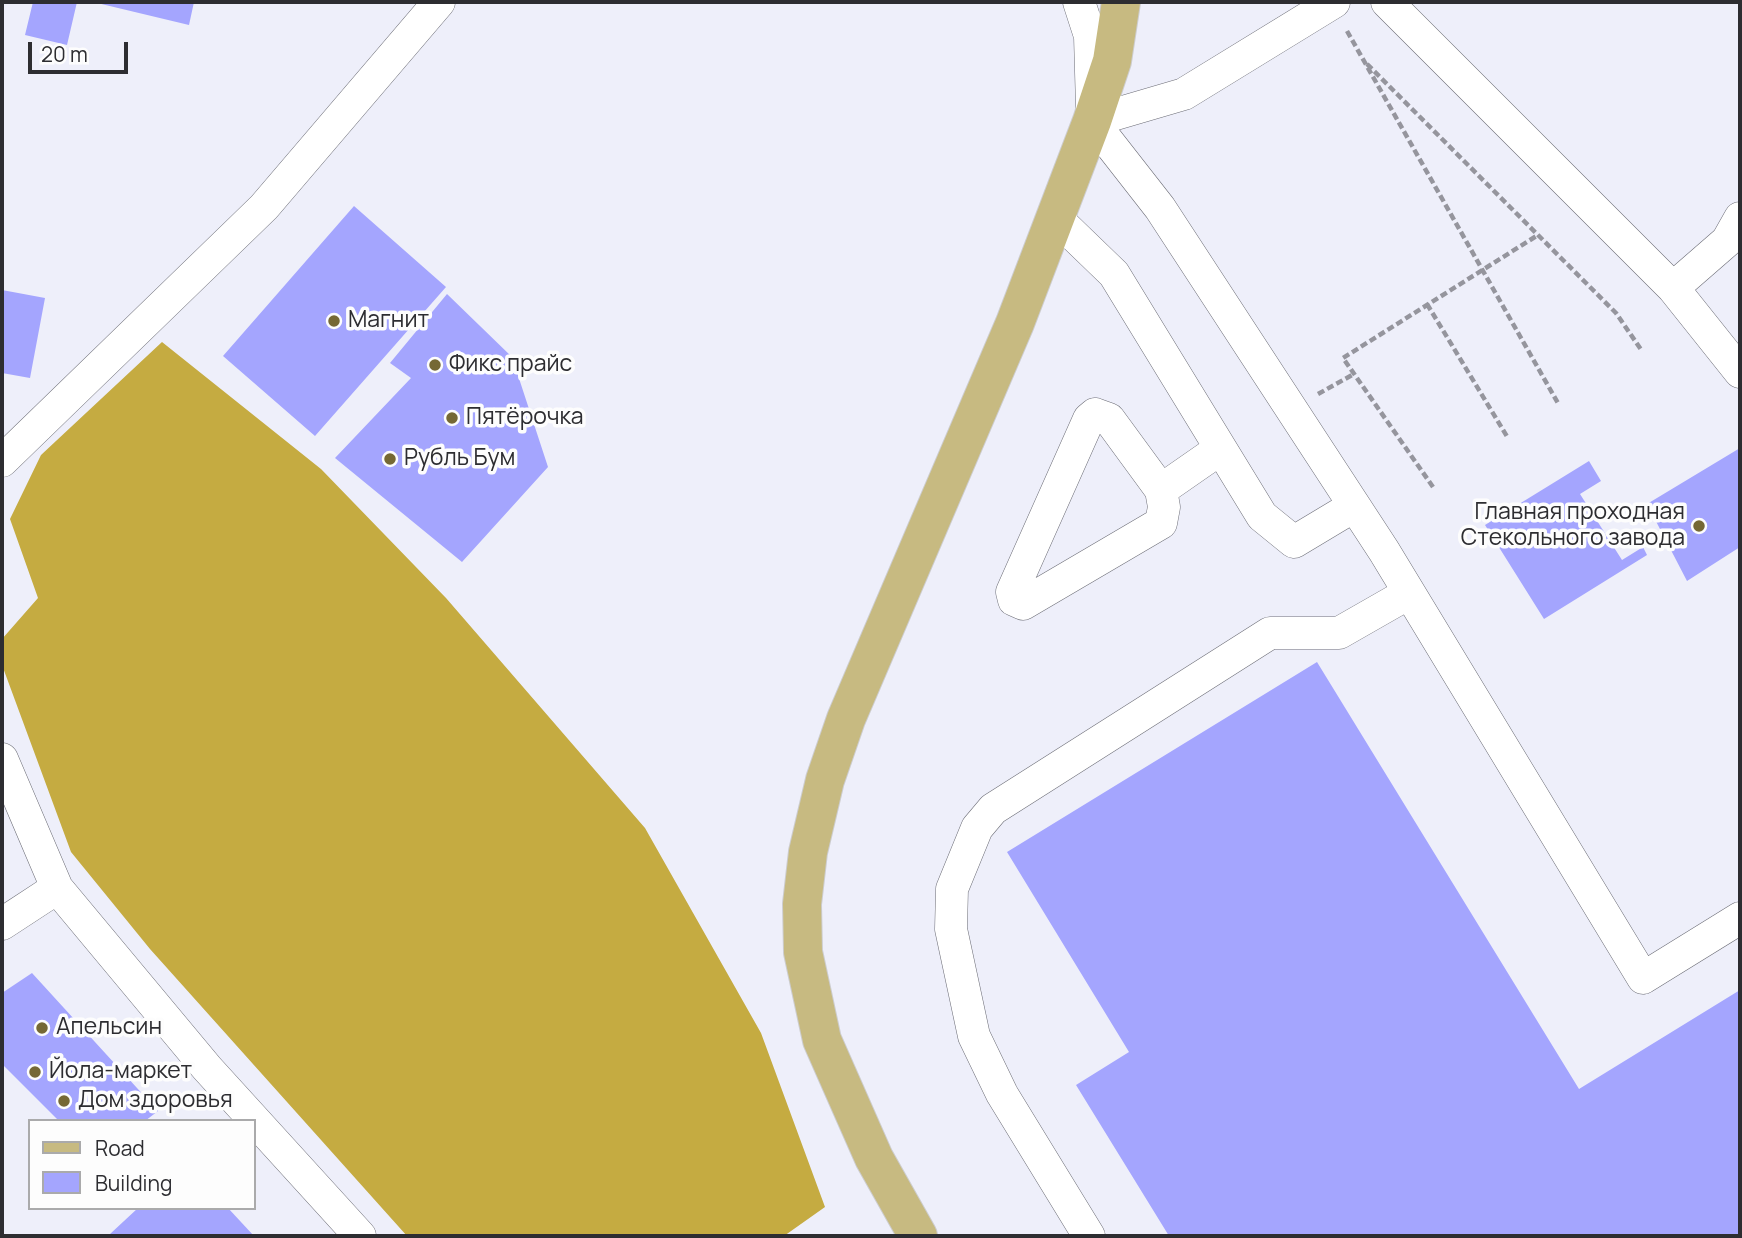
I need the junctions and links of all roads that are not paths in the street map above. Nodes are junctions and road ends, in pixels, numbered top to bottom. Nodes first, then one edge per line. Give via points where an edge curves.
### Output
1 (439, 2) edge
2 (1079, 2) edge
3 (1121, 2) edge
4 (1387, 2) edge
5 (1316, 6) edge
6 (1092, 121) junction
7 (1056, 218) junction
8 (1740, 218) edge
9 (1673, 288) junction
10 (1740, 372) edge
11 (1220, 449) junction
12 (2, 461) edge
13 (1161, 490) junction
14 (1354, 506) junction
15 (1409, 593) junction
16 (2, 759) edge
17 (57, 888) junction
18 (1740, 918) edge
19 (2, 925) edge
20 (253, 1119) edge
21 (256, 1122) edge
22 (360, 1236) edge
23 (918, 1236) edge
24 (1089, 1236) edge

1 - 12 street via 264,207
2 - 6 street via 1090,36
3 - 6 main road via 1112,61
4 - 9 street
5 - 6 street via 1184,93
6 - 7 main road
6 - 14 street via 1160,208
7 - 11 street via 1114,274
7 - 23 main road via 865,671 825,780 808,852 803,952 822,1040 874,1158
8 - 9 street via 1727,241
9 - 10 street
11 - 13 street
11 - 14 street via 1262,516 1294,542
13 - 13 street via 1109,418 1095,414 1012,592 1014,600 1023,604 1161,523
14 - 15 street
15 - 18 street via 1643,978
15 - 24 street via 1339,633 1270,633 993,809 977,828 952,889 951,929 974,1036 1002,1094
16 - 17 street
17 - 19 street
17 - 20 street
21 - 22 street

